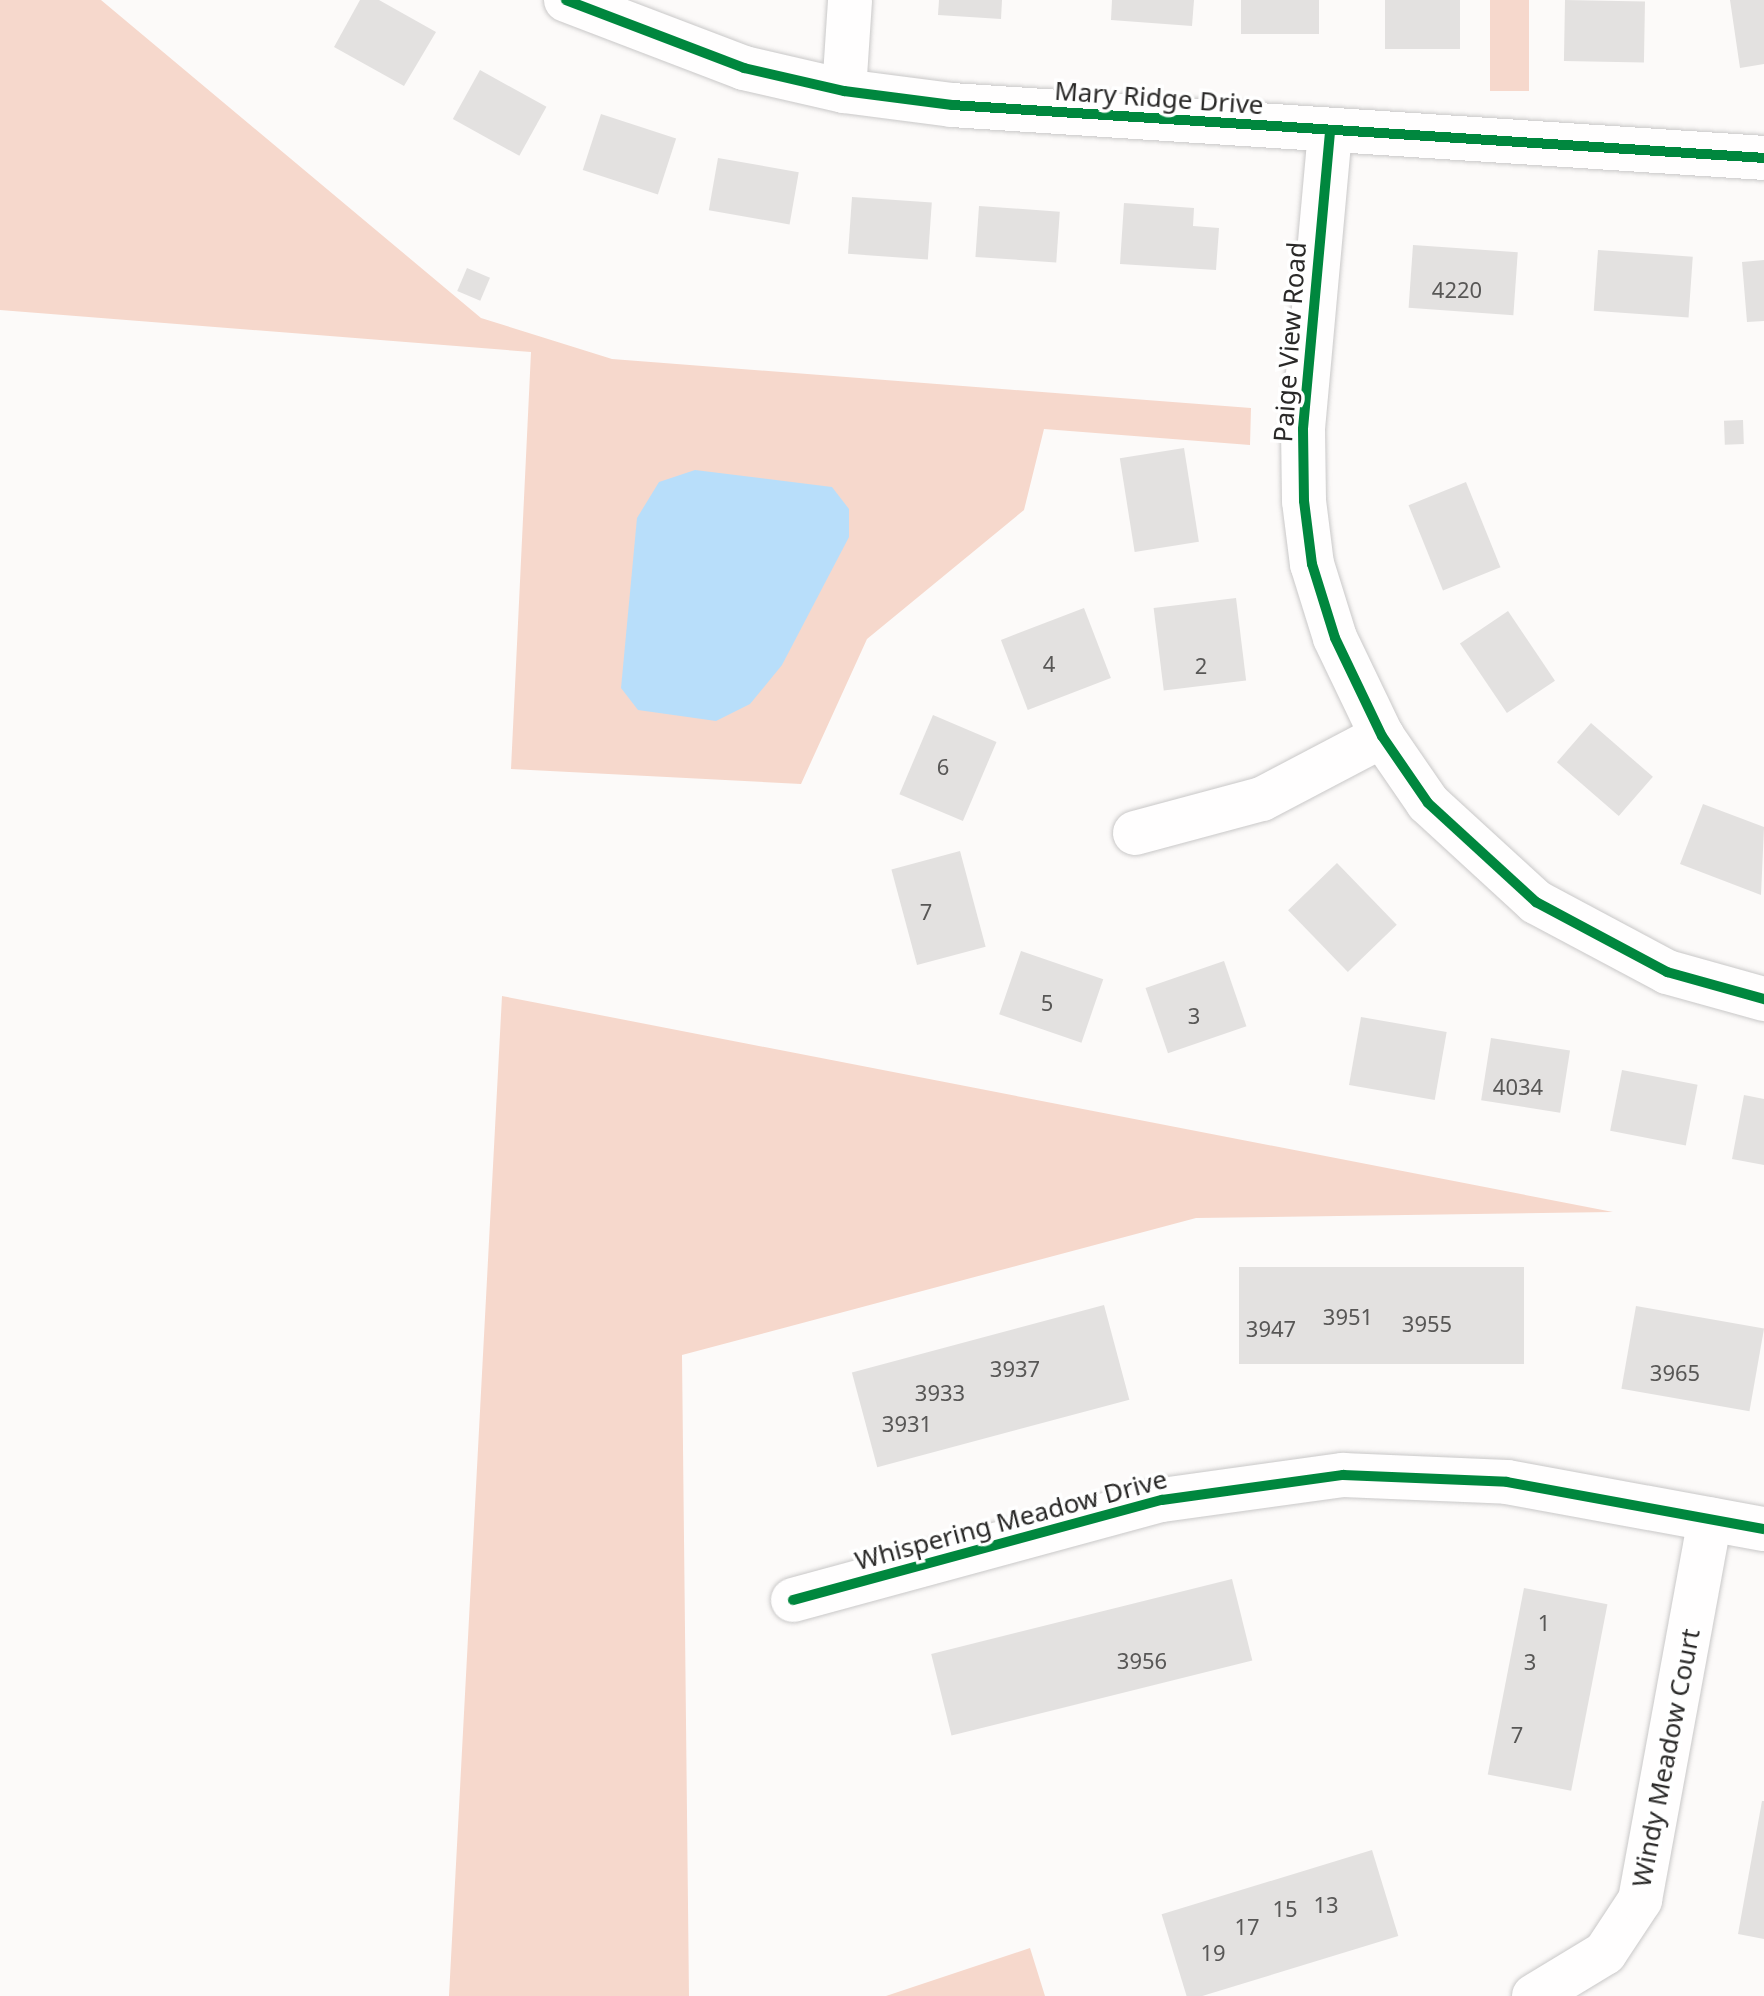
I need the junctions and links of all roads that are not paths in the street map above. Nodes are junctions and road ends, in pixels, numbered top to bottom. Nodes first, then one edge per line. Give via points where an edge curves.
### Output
1 (566, 0) edge
2 (850, 0) edge
3 (844, 91) junction
4 (1330, 132) junction
5 (1764, 158) edge
6 (1382, 736) junction
7 (1135, 833) dead end
8 (1764, 999) edge
9 (1710, 1519) junction
10 (1764, 1529) edge
11 (793, 1600) dead end
12 (1534, 1996) edge

1 - 3 street, Mary Ridge Drive via 744,68
2 - 3 street
3 - 4 street, Mary Ridge Drive
4 - 5 street, Mary Ridge Drive
4 - 6 street, Paige View Road via 1303,429 1304,501 1312,564 1335,638
6 - 7 street via 1262,799
6 - 8 street, Paige View Road via 1428,803 1536,902 1667,972
9 - 10 street, Whispering Meadow Drive
9 - 11 street, Whispering Meadow Drive via 1507,1482 1343,1475 1162,1500
9 - 12 street, Windy Meadow Court via 1640,1900 1605,1953

